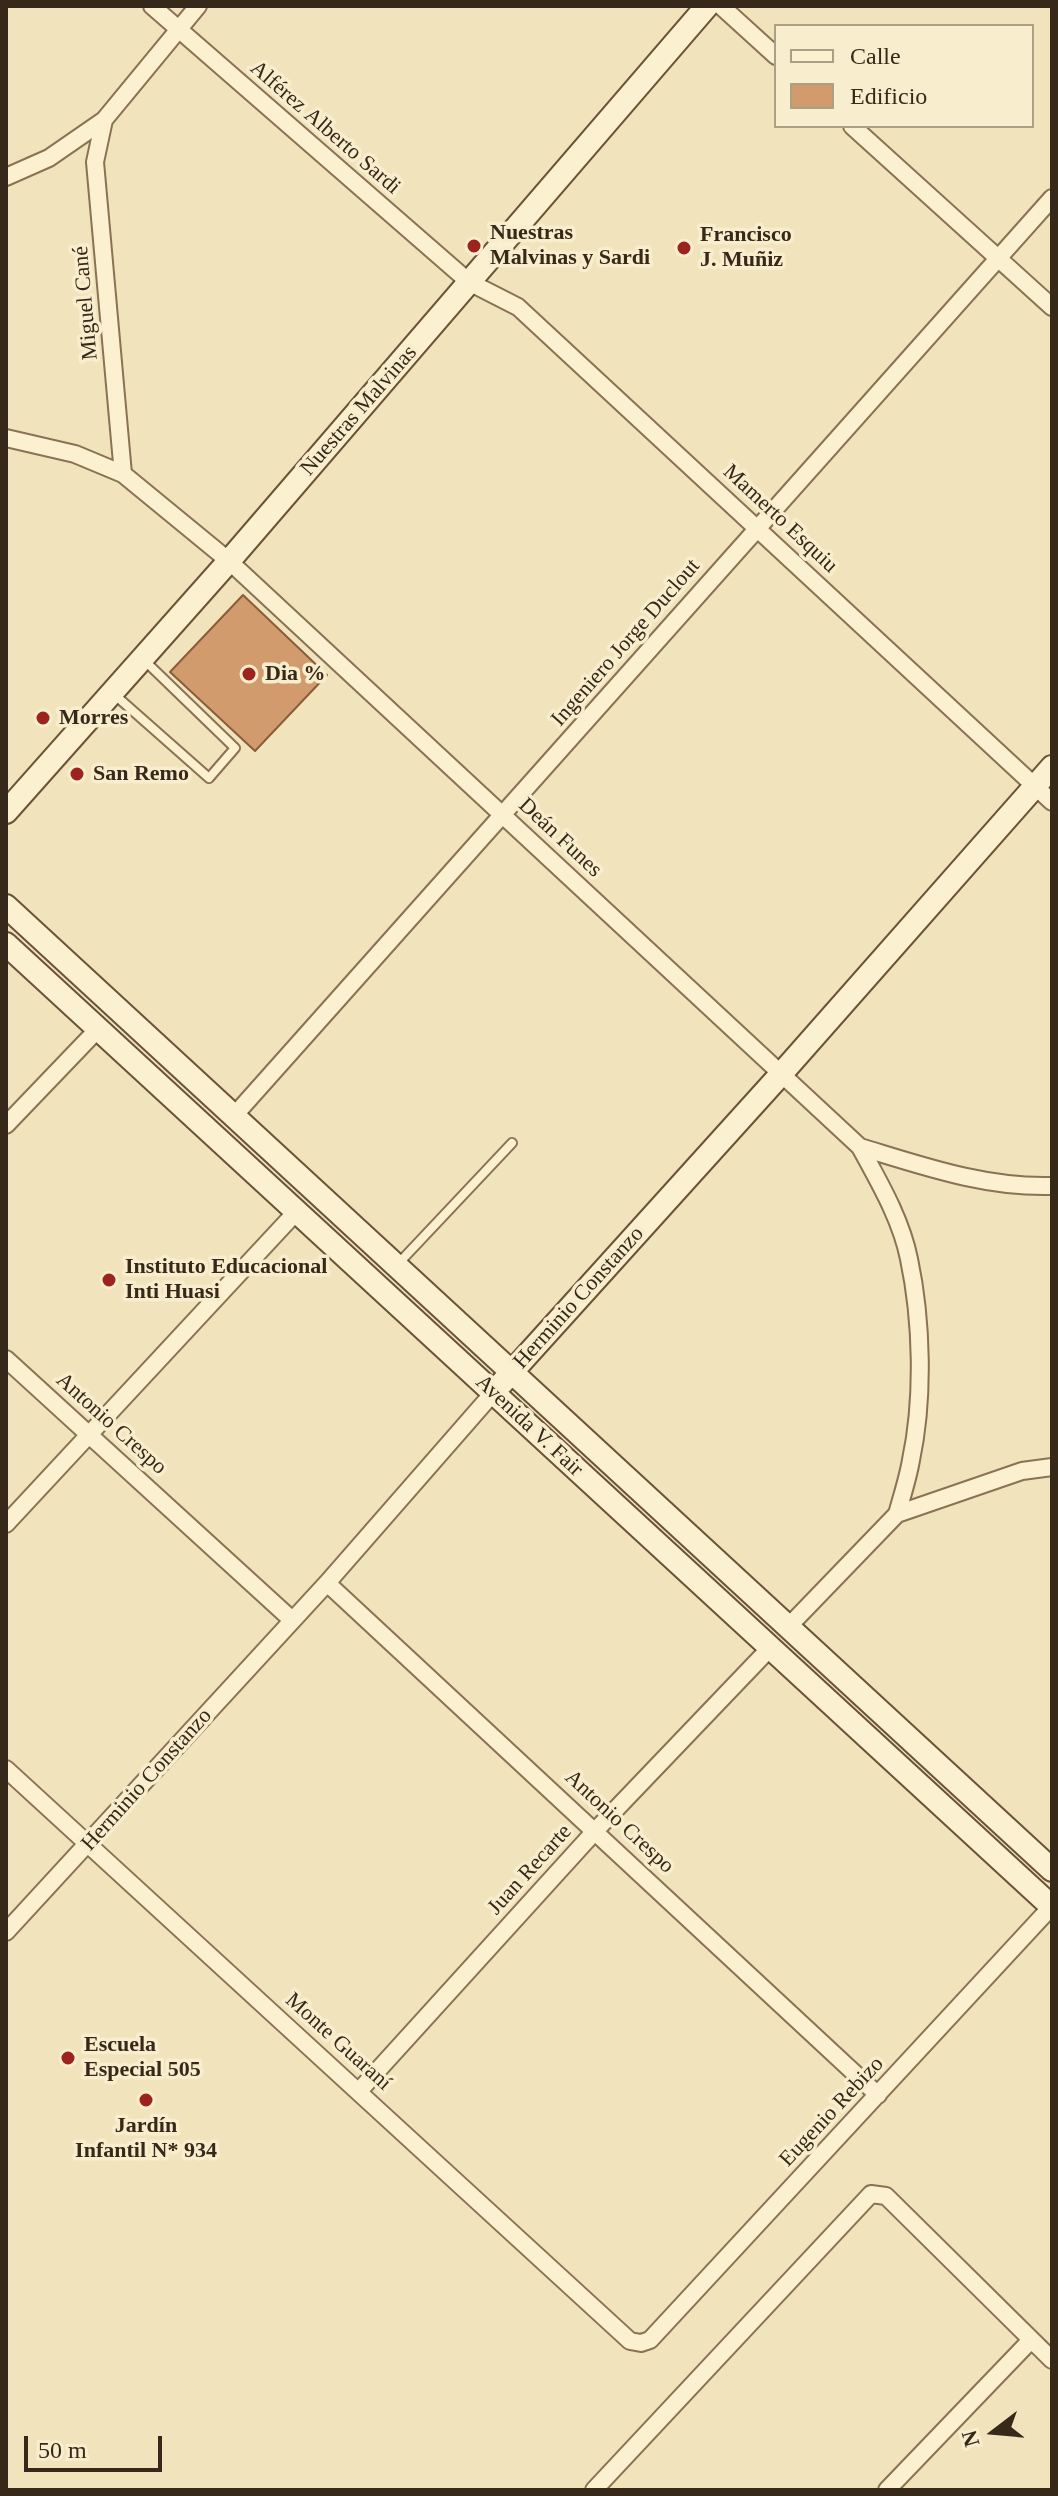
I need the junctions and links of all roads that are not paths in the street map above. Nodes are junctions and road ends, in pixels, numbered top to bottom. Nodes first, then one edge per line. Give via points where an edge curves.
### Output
1 (152, 6) edge
2 (198, 6) edge
3 (707, 6) edge
4 (721, 6) edge
5 (178, 29) junction
6 (774, 54) edge
7 (104, 120) junction
8 (854, 128) edge
9 (6, 177) edge
10 (1052, 198) edge
11 (998, 260) junction
12 (469, 282) junction
13 (1052, 307) edge
14 (6, 438) edge
15 (123, 474) junction
16 (757, 527) junction
17 (229, 561) junction
18 (142, 658) junction
19 (111, 692) junction
20 (1052, 767) edge
21 (1035, 787) junction
22 (1052, 802) edge
23 (6, 812) edge
24 (504, 816) junction
25 (6, 906) edge
26 (6, 944) edge
27 (98, 1029) junction
28 (782, 1073) junction
29 (233, 1117) junction
30 (6, 1125) edge
31 (512, 1143) dead end
32 (860, 1147) junction
33 (1052, 1186) edge
34 (297, 1211) junction
35 (396, 1265) junction
36 (6, 1359) edge
37 (511, 1373) junction
38 (493, 1393) junction
39 (91, 1434) junction
40 (1052, 1467) edge
41 (897, 1514) junction
42 (6, 1524) edge
43 (327, 1583) junction
44 (292, 1620) junction
45 (788, 1627) junction
46 (771, 1647) junction
47 (6, 1769) edge
48 (596, 1830) junction
49 (89, 1844) junction
50 (1052, 1870) edge
51 (1052, 1907) edge
52 (6, 1932) edge
53 (359, 2091) junction
54 (878, 2095) junction
55 (1031, 2340) junction
56 (641, 2343) joint
57 (1052, 2360) edge
58 (594, 2490) edge
59 (887, 2490) edge

1 - 5 street, Alférez Alberto Sardi
2 - 5 street
3 - 12 main road, Nuestras Malvinas
4 - 6 street
5 - 7 street
5 - 12 street, Alférez Alberto Sardi
7 - 9 street via 49,158
7 - 15 street, Miguel Cané via 95,162
8 - 11 street
10 - 11 street, Ingeniero Jorge Duclout
11 - 13 street
11 - 16 street, Ingeniero Jorge Duclout
12 - 16 street, Mamerto Esquiu via 518,307
12 - 17 main road, Nuestras Malvinas
14 - 15 street via 75,454
15 - 17 street, Deán Funes
16 - 21 street, Mamerto Esquiu
16 - 24 street, Ingeniero Jorge Duclout
17 - 18 main road, Nuestras Malvinas
17 - 24 street, Deán Funes
18 - 19 main road, Nuestras Malvinas
18 - 19 lane via 235,748 209,778
19 - 23 main road, Nuestras Malvinas
20 - 21 main road, Herminio Constanzo
21 - 22 street, Mamerto Esquiu
21 - 28 main road, Herminio Constanzo
24 - 28 street, Deán Funes
24 - 29 street, Ingeniero Jorge Duclout
25 - 29 main road, Avenida V. Fair
26 - 27 main road, Avenida V. Fair
27 - 30 street
27 - 34 main road, Avenida V. Fair
28 - 32 street, Deán Funes
28 - 37 main road, Herminio Constanzo
29 - 35 main road, Avenida V. Fair
31 - 35 lane
32 - 33 street via 973,1180
32 - 41 street via 889,1200 909,1257 917,1322 919,1396 912,1458
34 - 38 main road, Avenida V. Fair
34 - 39 street
35 - 37 main road, Avenida V. Fair
36 - 39 street, Antonio Crespo
37 - 38 main road, Herminio Constanzo
37 - 45 main road, Avenida V. Fair
38 - 43 street, Herminio Constanzo
38 - 46 main road, Avenida V. Fair
39 - 42 street
39 - 44 street, Antonio Crespo
40 - 41 street via 1022,1471
41 - 45 street
43 - 44 street, Herminio Constanzo
43 - 48 street, Antonio Crespo
44 - 49 street, Herminio Constanzo
45 - 50 main road, Avenida V. Fair
46 - 48 street, Juan Recarte
46 - 51 main road, Avenida V. Fair
47 - 49 street, Monte Guaraní
48 - 53 street, Juan Recarte
48 - 54 street, Antonio Crespo
49 - 52 street, Herminio Constanzo
49 - 53 street, Monte Guaraní
51 - 54 street, Eugenio Rebizo
53 - 56 street, Monte Guaraní via 630,2341
54 - 56 street, Eugenio Rebizo via 650,2340
55 - 57 street
55 - 58 street via 886,2196 871,2194
55 - 59 street

